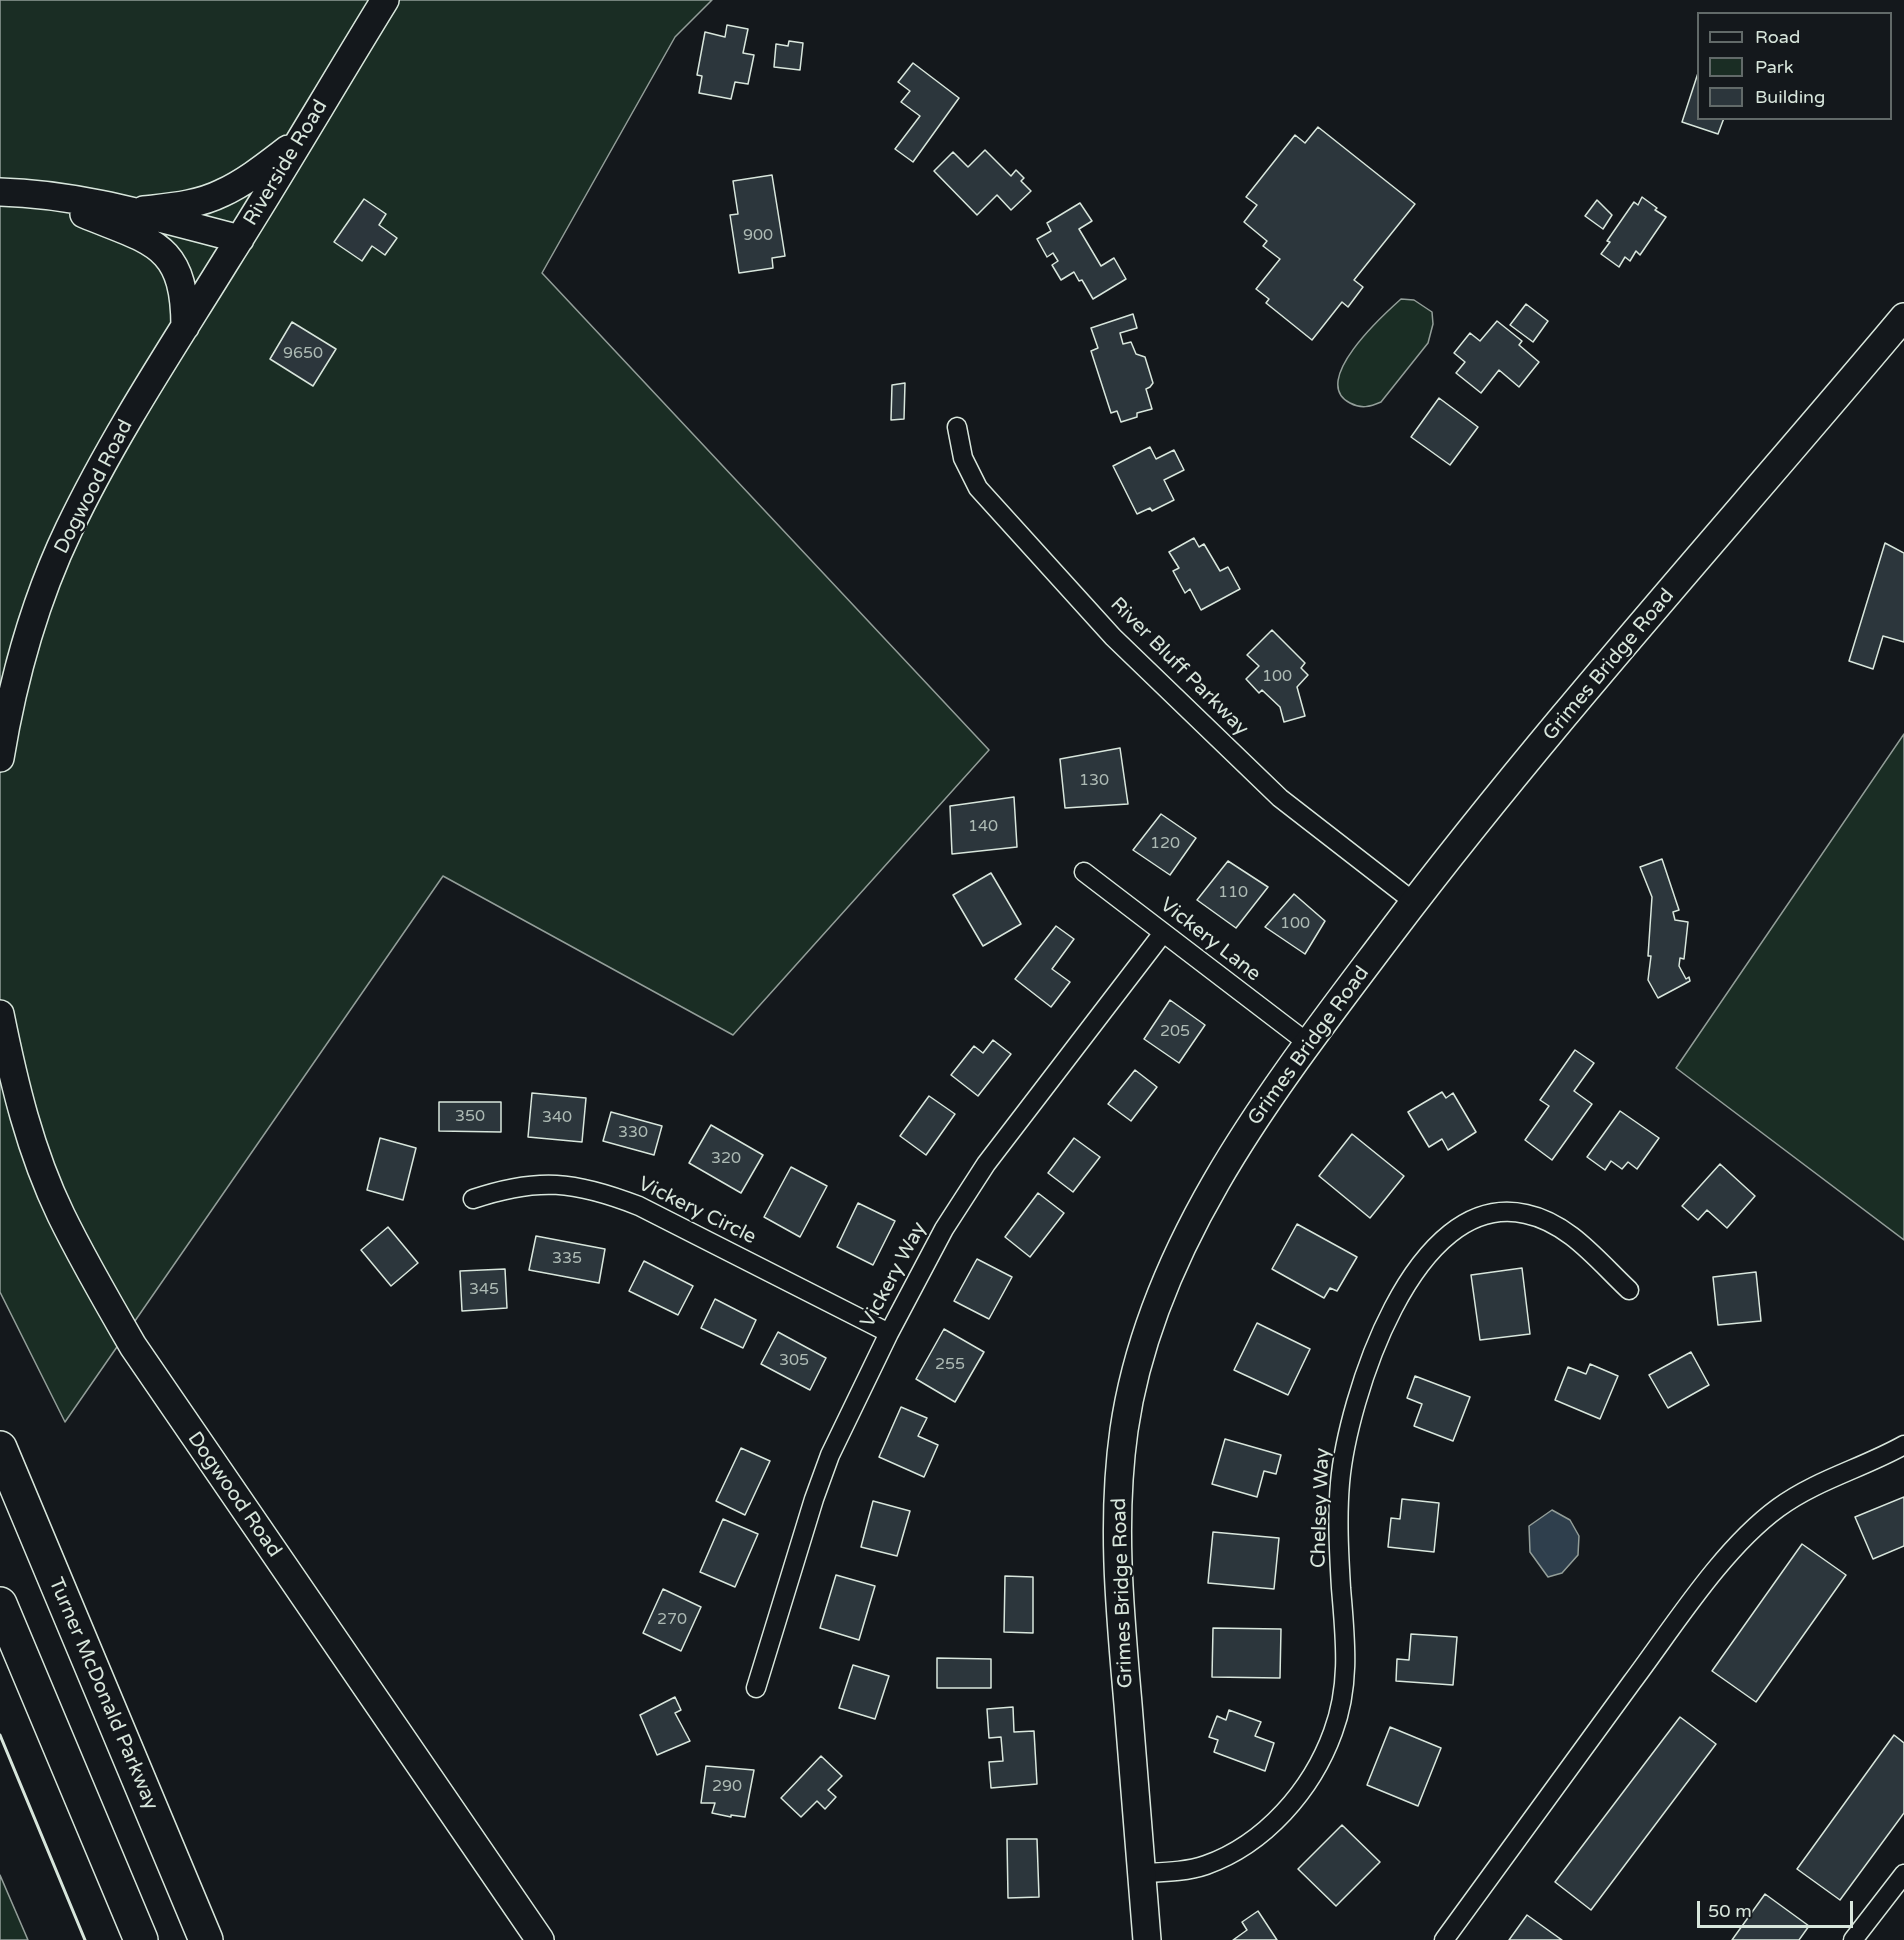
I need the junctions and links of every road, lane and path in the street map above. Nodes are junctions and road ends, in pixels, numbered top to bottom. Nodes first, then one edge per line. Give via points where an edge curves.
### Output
1 (385, 0) edge
2 (300, 138) junction
3 (0, 192) edge
4 (33, 193) junction
5 (129, 211) junction
6 (240, 239) junction
7 (1904, 317) edge
8 (185, 327) junction
9 (957, 428) dead end
10 (0, 758) edge
11 (1084, 872) dead end
12 (1414, 902) junction
13 (1163, 933) junction
14 (0, 1014) edge
15 (1309, 1044) junction
16 (473, 1199) dead end
17 (1629, 1290) dead end
18 (889, 1333) junction
19 (1904, 1445) edge
20 (0, 1448) edge
21 (0, 1604) edge
22 (756, 1688) dead end
23 (1142, 1873) junction
24 (1904, 1874) edge
25 (141, 1940) edge
26 (206, 1940) edge
27 (540, 1940) edge
28 (1147, 1940) edge
29 (1444, 1940) edge
30 (1853, 1940) edge

1 - 2 street, Riverside Road
2 - 5 street via 271,162 220,194 195,202
2 - 6 street, Riverside Road
3 - 4 street, Riverside Road
4 - 5 street, Riverside Road
4 - 8 street via 144,239 164,252 182,283
5 - 6 street, Riverside Road
6 - 8 street, Dogwood Road
7 - 12 street, Grimes Bridge Road via 1541,744
8 - 10 street, Dogwood Road via 128,418 68,531 24,651
9 - 12 street, River Bluff Parkway via 963,458 978,488 1113,637 1280,798
11 - 13 street, Vickery Lane
12 - 15 street, Grimes Bridge Road
13 - 15 street, Vickery Lane
13 - 18 street, Vickery Way via 966,1194
14 - 27 street, Dogwood Road via 12,1075 33,1147 60,1213 133,1347
15 - 23 street, Grimes Bridge Road via 1198,1211 1151,1320 1124,1428 1118,1488 1118,1579
16 - 18 street, Vickery Circle via 533,1185 568,1185 604,1192
17 - 23 street, Chelsey Way via 1563,1229 1524,1213 1503,1212 1476,1218 1435,1245 1401,1293 1373,1352 1359,1389 1344,1451 1339,1554 1347,1661 1343,1697 1319,1764 1280,1816 1256,1838 1204,1866
18 - 22 street, Vickery Way via 830,1455
19 - 29 street via 1779,1506 1737,1544
20 - 26 highway, Turner McDonald Parkway
21 - 25 highway
23 - 28 street, Grimes Bridge Road
24 - 30 street

